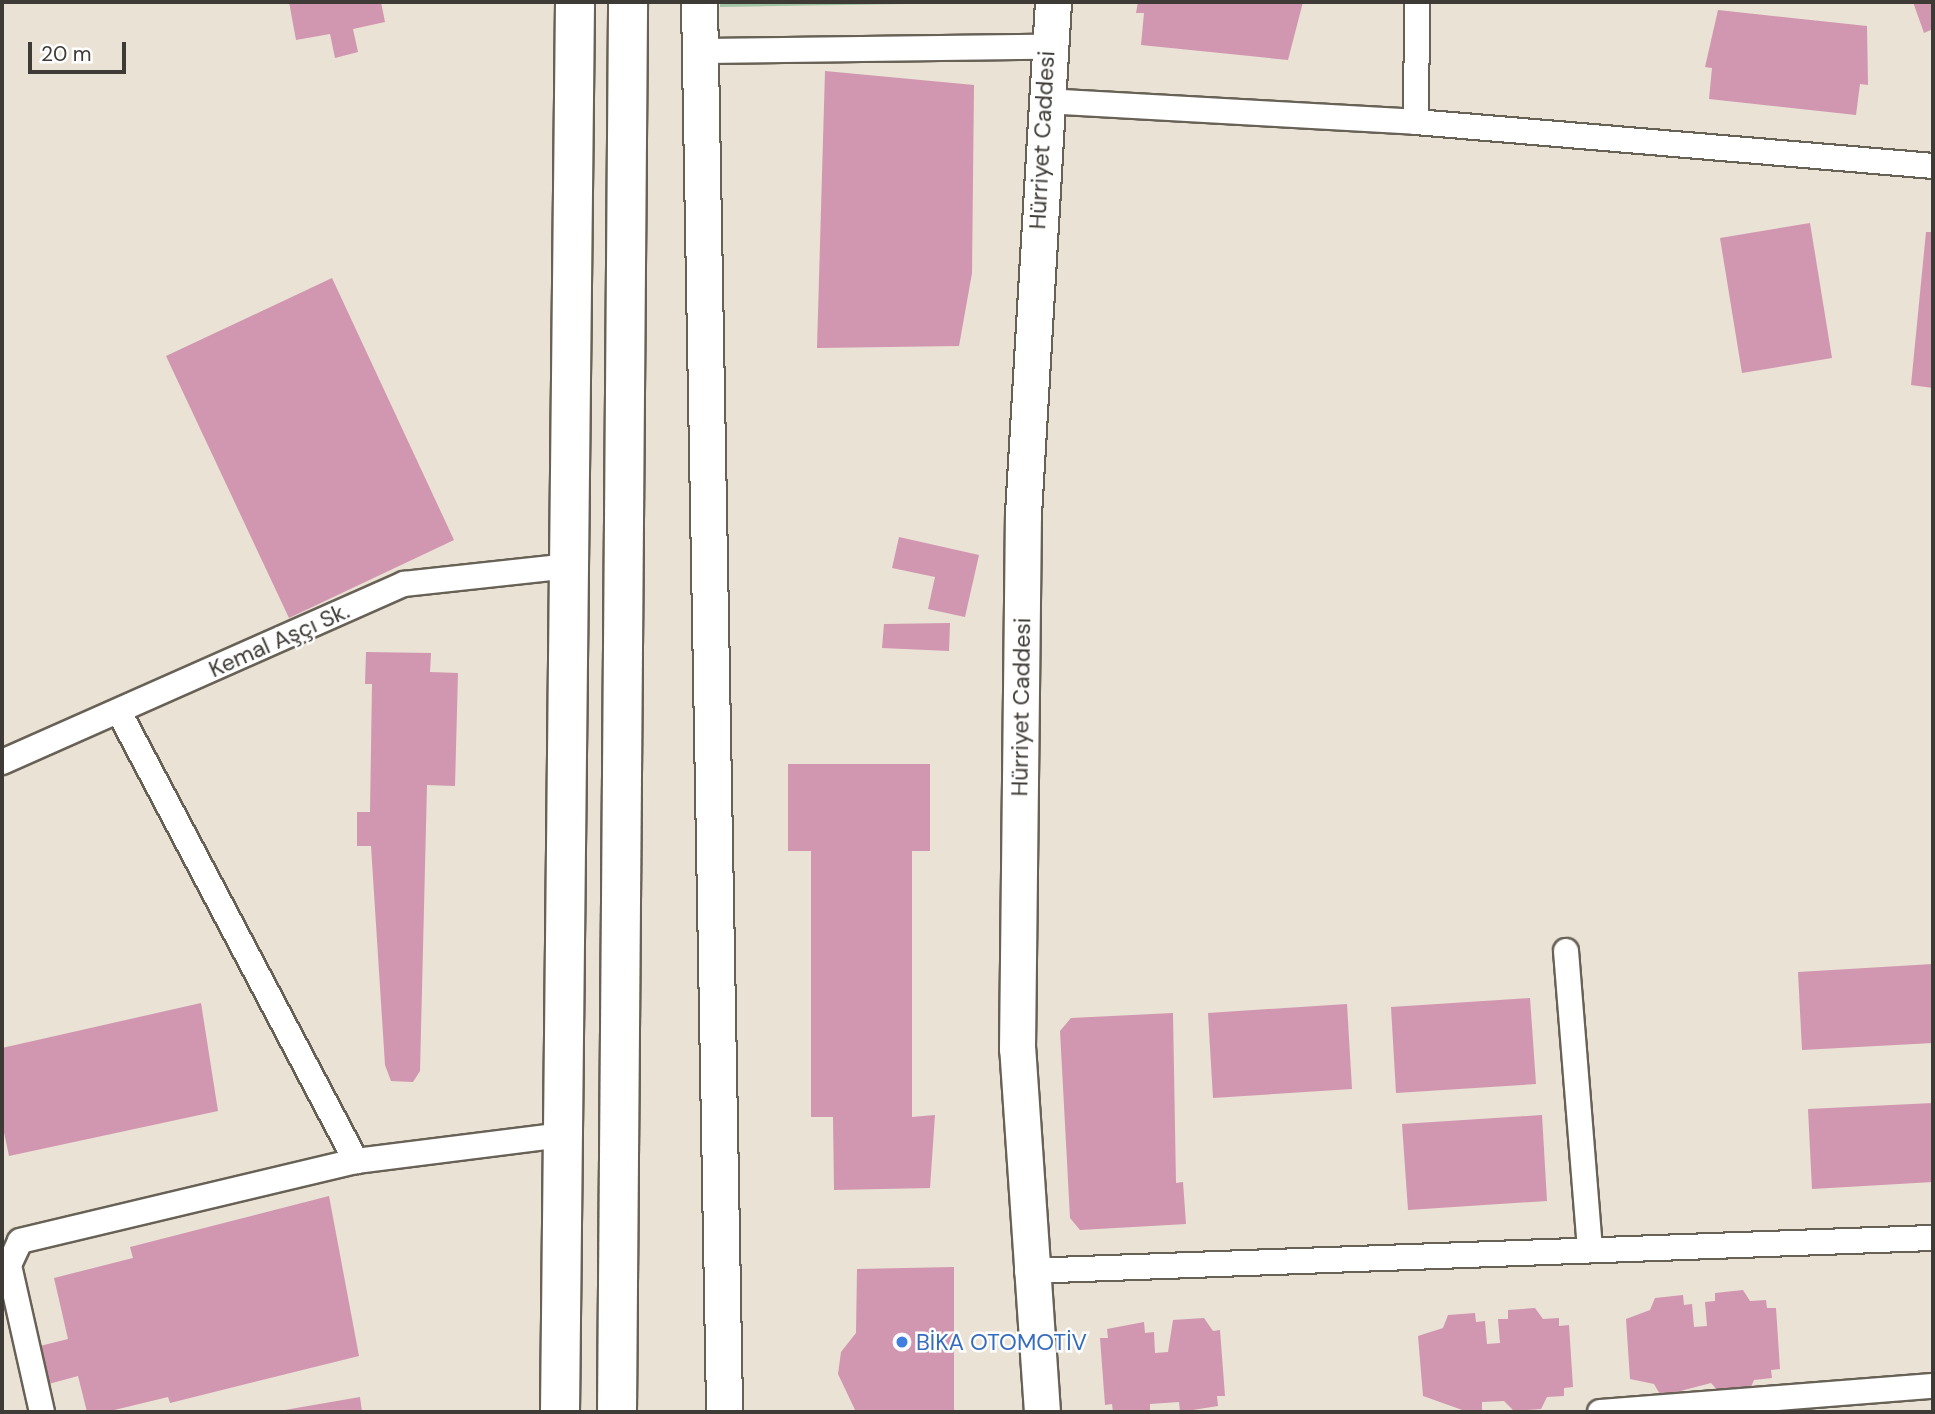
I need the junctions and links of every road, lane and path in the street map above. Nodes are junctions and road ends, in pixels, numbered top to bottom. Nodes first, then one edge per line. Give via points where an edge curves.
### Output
1 (575, 2) edge
2 (628, 2) edge
3 (699, 2) edge
4 (1053, 2) edge
5 (1417, 2) edge
6 (1046, 47) junction
7 (698, 51) junction
8 (1043, 101) junction
9 (1416, 122) junction
10 (1933, 166) edge
11 (569, 566) junction
12 (119, 712) junction
13 (2, 762) edge
14 (1566, 951) dead end
15 (563, 1135) junction
16 (356, 1161) junction
17 (1933, 1238) edge
18 (1590, 1250) junction
19 (1027, 1271) junction
20 (1933, 1386) edge
21 (42, 1412) edge
22 (561, 1412) edge
23 (617, 1412) edge
24 (724, 1412) edge
25 (1042, 1412) edge
26 (1600, 1412) edge

1 - 11 highway
2 - 23 highway
3 - 7 main road
4 - 6 main road, Hürriyet Caddesi
5 - 9 street
6 - 7 street
6 - 8 main road, Hürriyet Caddesi
7 - 24 main road
8 - 9 street
8 - 19 main road, Hürriyet Caddesi via 1023,514 1017,1049
9 - 10 street
11 - 12 street, Kemal Aşçı Sk. via 404,584
11 - 15 highway
12 - 13 street, Kemal Aşçı Sk.
12 - 16 street
14 - 18 street
15 - 16 street
15 - 22 highway
16 - 21 street via 20,1241 9,1265
17 - 18 street
18 - 19 street
19 - 25 main road, Hürriyet Caddesi
20 - 26 street

